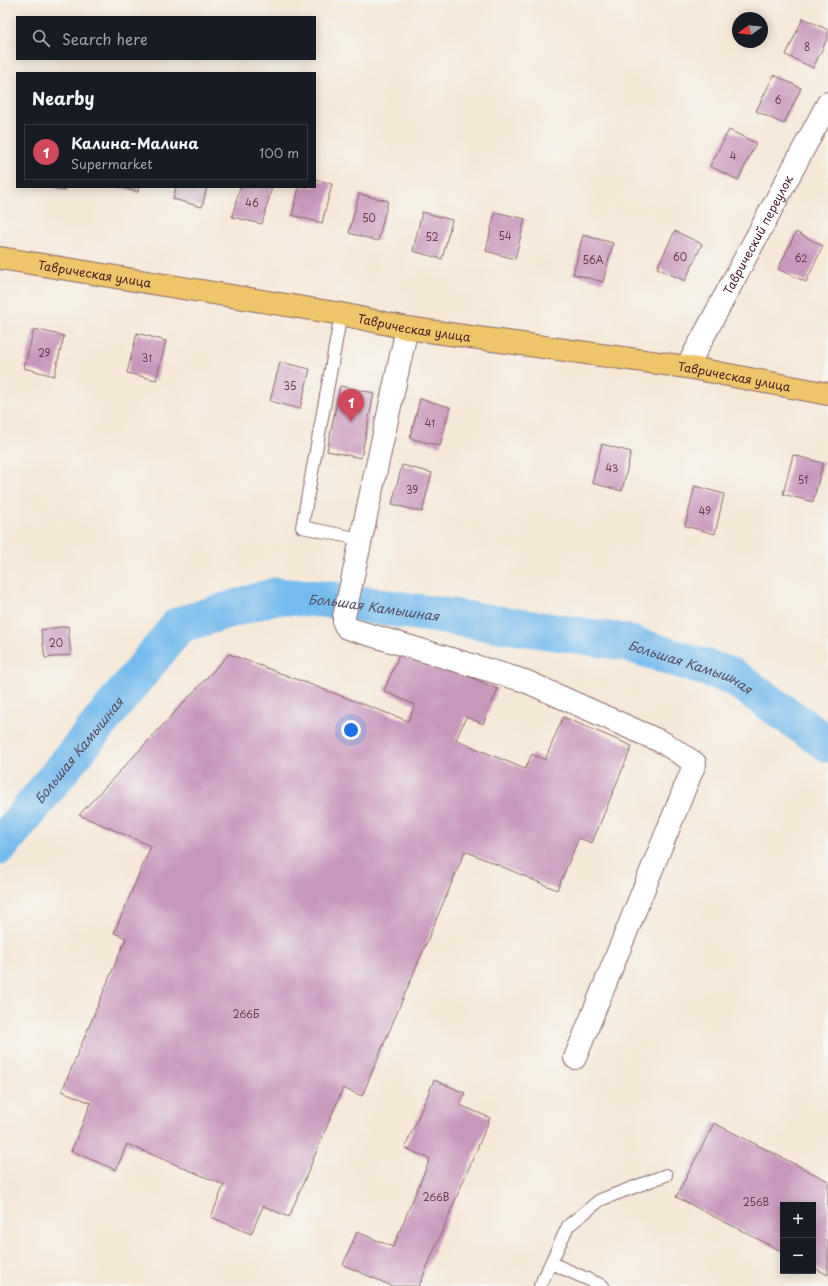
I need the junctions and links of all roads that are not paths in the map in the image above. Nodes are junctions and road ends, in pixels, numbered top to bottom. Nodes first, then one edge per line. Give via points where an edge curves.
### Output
1 (828, 103) edge
2 (0, 258) edge
3 (341, 314) junction
4 (407, 328) junction
5 (687, 367) junction
6 (828, 394) edge
7 (360, 538) junction
8 (574, 1058) dead end
9 (666, 1175) dead end
10 (551, 1263) junction
11 (540, 1286) edge
12 (602, 1286) edge

1 - 5 street, Таврический переулок
2 - 3 main road, Таврическая улица
3 - 4 main road, Таврическая улица
3 - 7 lane via 302,527
4 - 5 main road, Таврическая улица
4 - 7 street
5 - 6 main road, Таврическая улица
7 - 8 street via 344,617 347,628 525,681 664,743 695,763
9 - 10 lane via 600,1200 568,1226
10 - 11 lane
10 - 12 lane

